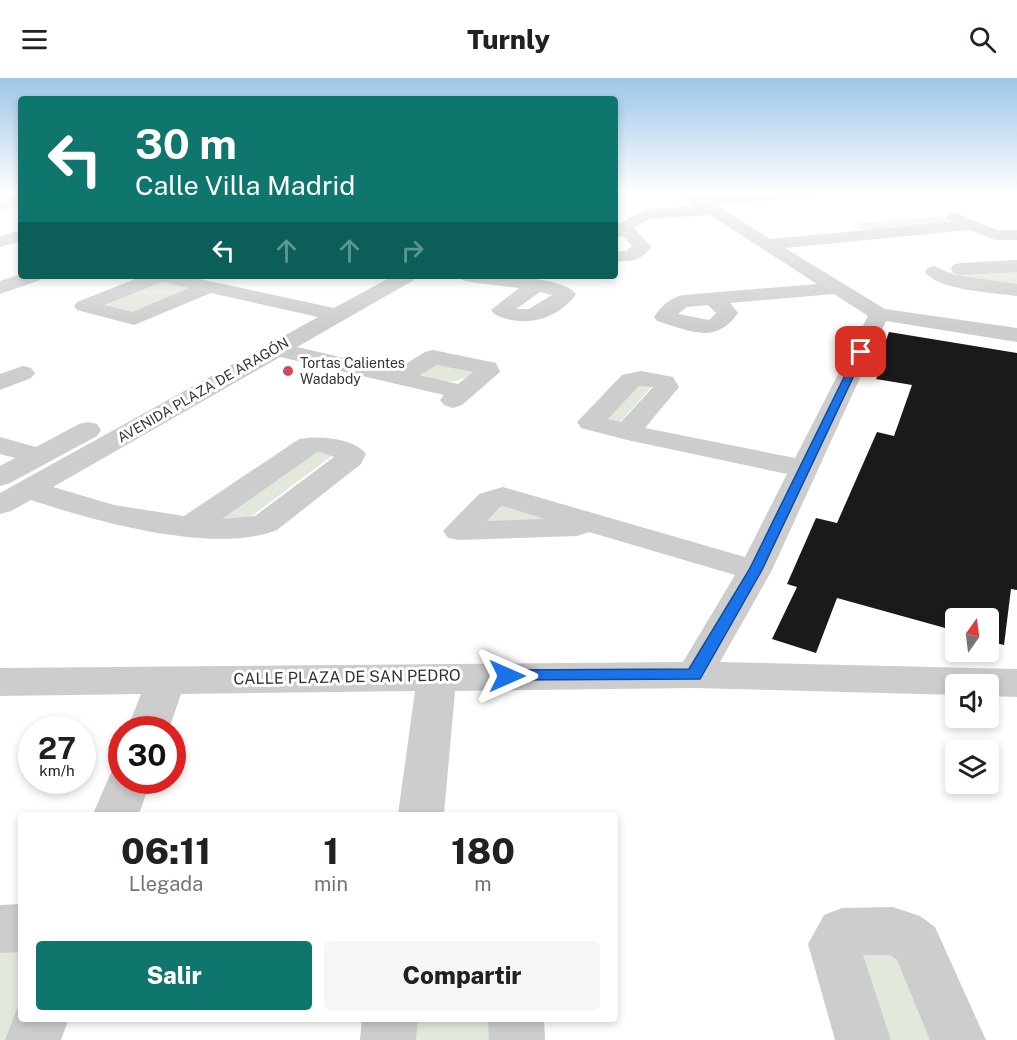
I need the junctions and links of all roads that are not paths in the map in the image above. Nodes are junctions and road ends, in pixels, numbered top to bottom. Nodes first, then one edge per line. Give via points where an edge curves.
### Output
1 (15, 237) edge
2 (629, 237) edge
3 (755, 237) edge
4 (844, 237) edge
5 (0, 242) edge
6 (767, 244) junction
7 (618, 256) edge
8 (1017, 266) edge
9 (25, 279) edge
10 (152, 279) edge
11 (173, 279) edge
12 (369, 279) edge
13 (401, 279) edge
14 (488, 279) edge
15 (534, 286) junction
16 (208, 287) junction
17 (0, 288) edge
18 (836, 288) junction
19 (1017, 290) edge
20 (713, 298) dead end
21 (312, 310) junction
22 (879, 314) junction
23 (336, 315) junction
24 (1017, 335) edge
25 (274, 349) junction
26 (0, 366) edge
27 (399, 378) junction
28 (0, 383) edge
29 (627, 432) dead end
30 (0, 445) edge
31 (39, 456) junction
32 (805, 469) junction
33 (0, 477) edge
34 (29, 489) junction
35 (0, 505) edge
36 (191, 526) dead end
37 (600, 527) dead end
38 (756, 570) junction
39 (694, 675) junction
40 (436, 676) junction
41 (167, 678) junction
42 (0, 681) edge
43 (1017, 683) edge
44 (153, 716) edge
45 (124, 794) edge
46 (117, 812) edge
47 (421, 812) edge
48 (18, 928) edge
49 (0, 929) edge
50 (39, 1022) edge
51 (390, 1022) edge
52 (516, 1022) edge
53 (33, 1040) edge
54 (388, 1040) edge
55 (517, 1040) edge
56 (863, 1040) edge
57 (958, 1040) edge

1 - 5 street
2 - 7 street via 642,247 630,257
3 - 6 street
4 - 6 street
6 - 18 street
8 - 19 street via 934,272 950,280
9 - 17 street
10 - 16 street via 84,306 134,318
11 - 16 street
12 - 21 street, AVENIDA PLAZA DE ARAGÓN
13 - 23 street, AVENIDA PLAZA DE ARAGÓN
14 - 15 street
15 - 15 street via 566,294 534,316 501,310
16 - 21 street
18 - 20 street
18 - 22 street
21 - 23 street
21 - 31 street, AVENIDA PLAZA DE ARAGÓN
22 - 24 street
22 - 32 street
23 - 25 street, AVENIDA PLAZA DE ARAGÓN
25 - 27 street
25 - 34 street, AVENIDA PLAZA DE ARAGÓN
26 - 28 street via 23,373
27 - 27 street via 458,396 488,368 434,357
29 - 32 street
30 - 31 street
31 - 33 street, AVENIDA PLAZA DE ARAGÓN
32 - 38 street
34 - 35 street, AVENIDA PLAZA DE ARAGÓN
34 - 36 street via 73,505 151,522
37 - 38 street
38 - 39 street
39 - 40 street, CALLE PLAZA DE SAN PEDRO
39 - 43 street, CALLE PLAZA DE SAN PEDRO
40 - 41 street, CALLE PLAZA DE SAN PEDRO
40 - 47 street
41 - 42 street, CALLE PLAZA DE SAN PEDRO
41 - 44 street
45 - 46 street
48 - 49 street
50 - 53 street
51 - 54 street
52 - 55 street
56 - 57 street via 834,944 842,932 893,931 917,944

